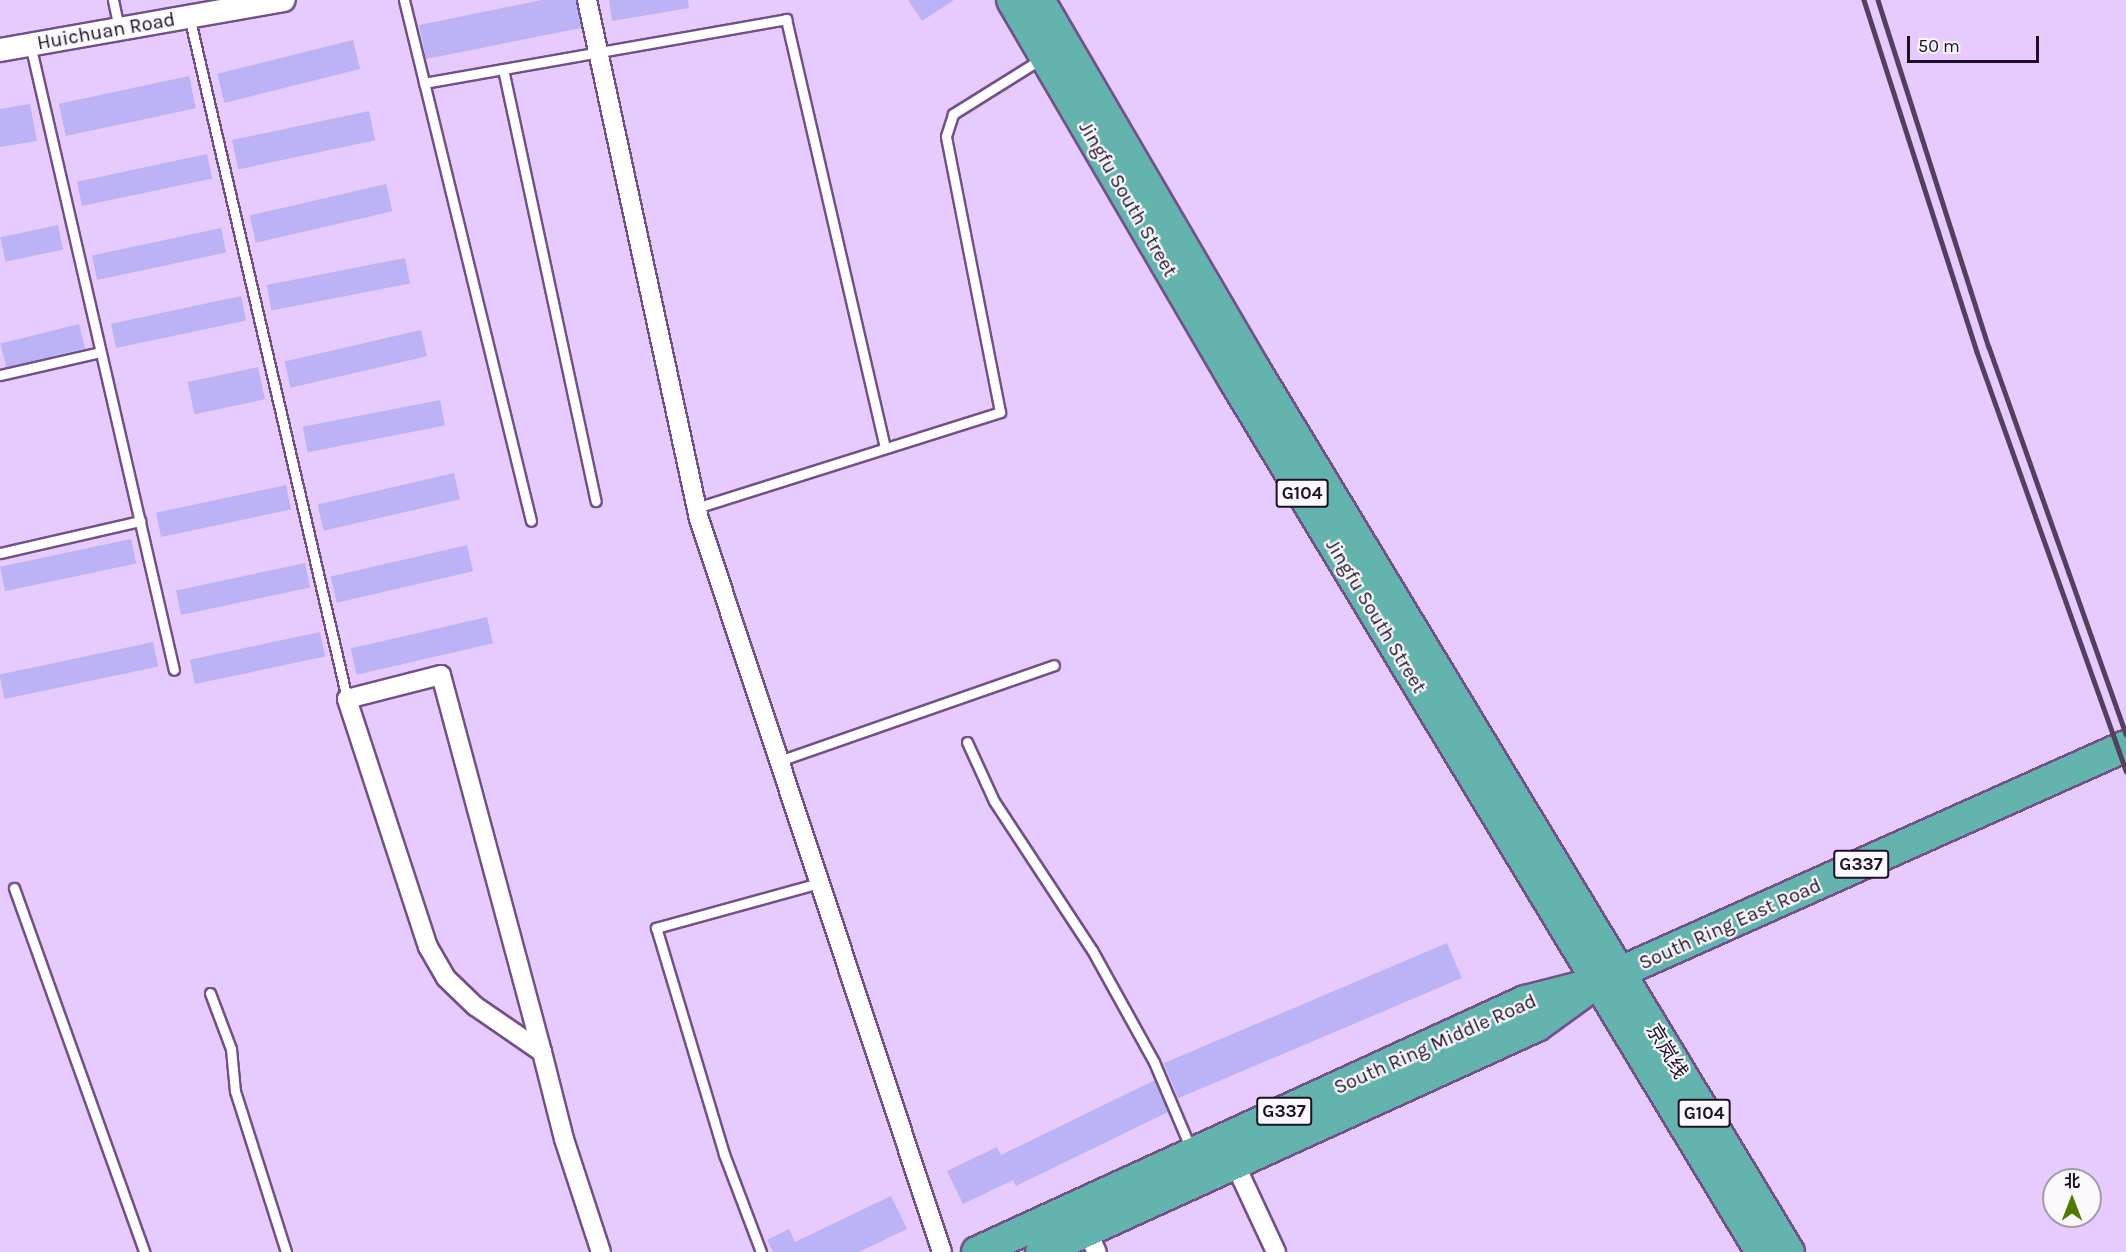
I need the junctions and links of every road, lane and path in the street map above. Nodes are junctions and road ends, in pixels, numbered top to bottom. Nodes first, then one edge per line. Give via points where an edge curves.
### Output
1 (113, 0) edge
2 (284, 0) edge
3 (404, 0) edge
4 (587, 0) edge
5 (1012, 0) edge
6 (1039, 0) edge
7 (189, 16) junction
8 (119, 29) junction
9 (30, 44) junction
10 (0, 50) edge
11 (598, 52) junction
12 (1045, 57) junction
13 (503, 69) junction
14 (424, 83) junction
15 (96, 353) dead end
16 (0, 375) edge
17 (885, 448) junction
18 (596, 501) dead end
19 (696, 508) junction
20 (140, 521) junction
21 (531, 521) dead end
22 (0, 553) edge
23 (1054, 665) dead end
24 (174, 670) dead end
25 (347, 699) junction
26 (967, 742) dead end
27 (2126, 746) edge
28 (779, 761) junction
29 (819, 883) junction
30 (14, 888) dead end
31 (1608, 978) junction
32 (210, 993) dead end
33 (542, 1052) junction
34 (1192, 1154) junction
35 (1235, 1164) junction
36 (1092, 1241) edge
37 (144, 1252) edge
38 (286, 1252) edge
39 (601, 1252) edge
40 (761, 1252) edge
41 (942, 1252) edge
42 (977, 1252) edge
43 (1041, 1252) edge
44 (1276, 1252) edge
45 (1761, 1252) edge
46 (1789, 1252) edge

1 - 8 lane
2 - 7 street, Huichuan Road
3 - 14 lane
4 - 11 street
5 - 12 highway, Jingfu South Street / G104
6 - 31 highway, Jingfu South Street / G104
7 - 8 street, Huichuan Road
7 - 25 lane
8 - 9 street, Huichuan Road
9 - 10 street, Huichuan Road
9 - 20 lane
11 - 13 lane
11 - 17 lane via 786,19
11 - 19 street
12 - 17 lane via 953,114 946,136 1000,412
12 - 31 highway, Jingfu South Street / G104
13 - 14 lane
13 - 18 lane
14 - 21 lane
15 - 16 lane
17 - 19 lane
19 - 28 street
20 - 22 lane
20 - 24 lane
23 - 28 lane
25 - 33 street via 428,947 446,978 475,1006
25 - 33 street via 441,675
26 - 34 lane via 994,801 1092,950 1154,1062
27 - 31 highway, South Ring East Road / G337
28 - 29 street
29 - 40 lane via 656,928 724,1154
29 - 41 street
30 - 37 lane
31 - 34 highway, South Ring Middle Road / G337 via 1525,1001
31 - 35 highway, South Ring Middle Road / G337 via 1537,1026
31 - 45 highway, 京岚线 / G104
31 - 46 highway, 京岚线 / G104
32 - 38 lane via 231,1049 236,1091
33 - 39 street
34 - 42 highway, South Ring Middle Road / G337
35 - 36 highway, South Ring Middle Road / G337
35 - 44 street
36 - 43 highway, South Ring Middle Road / G337

